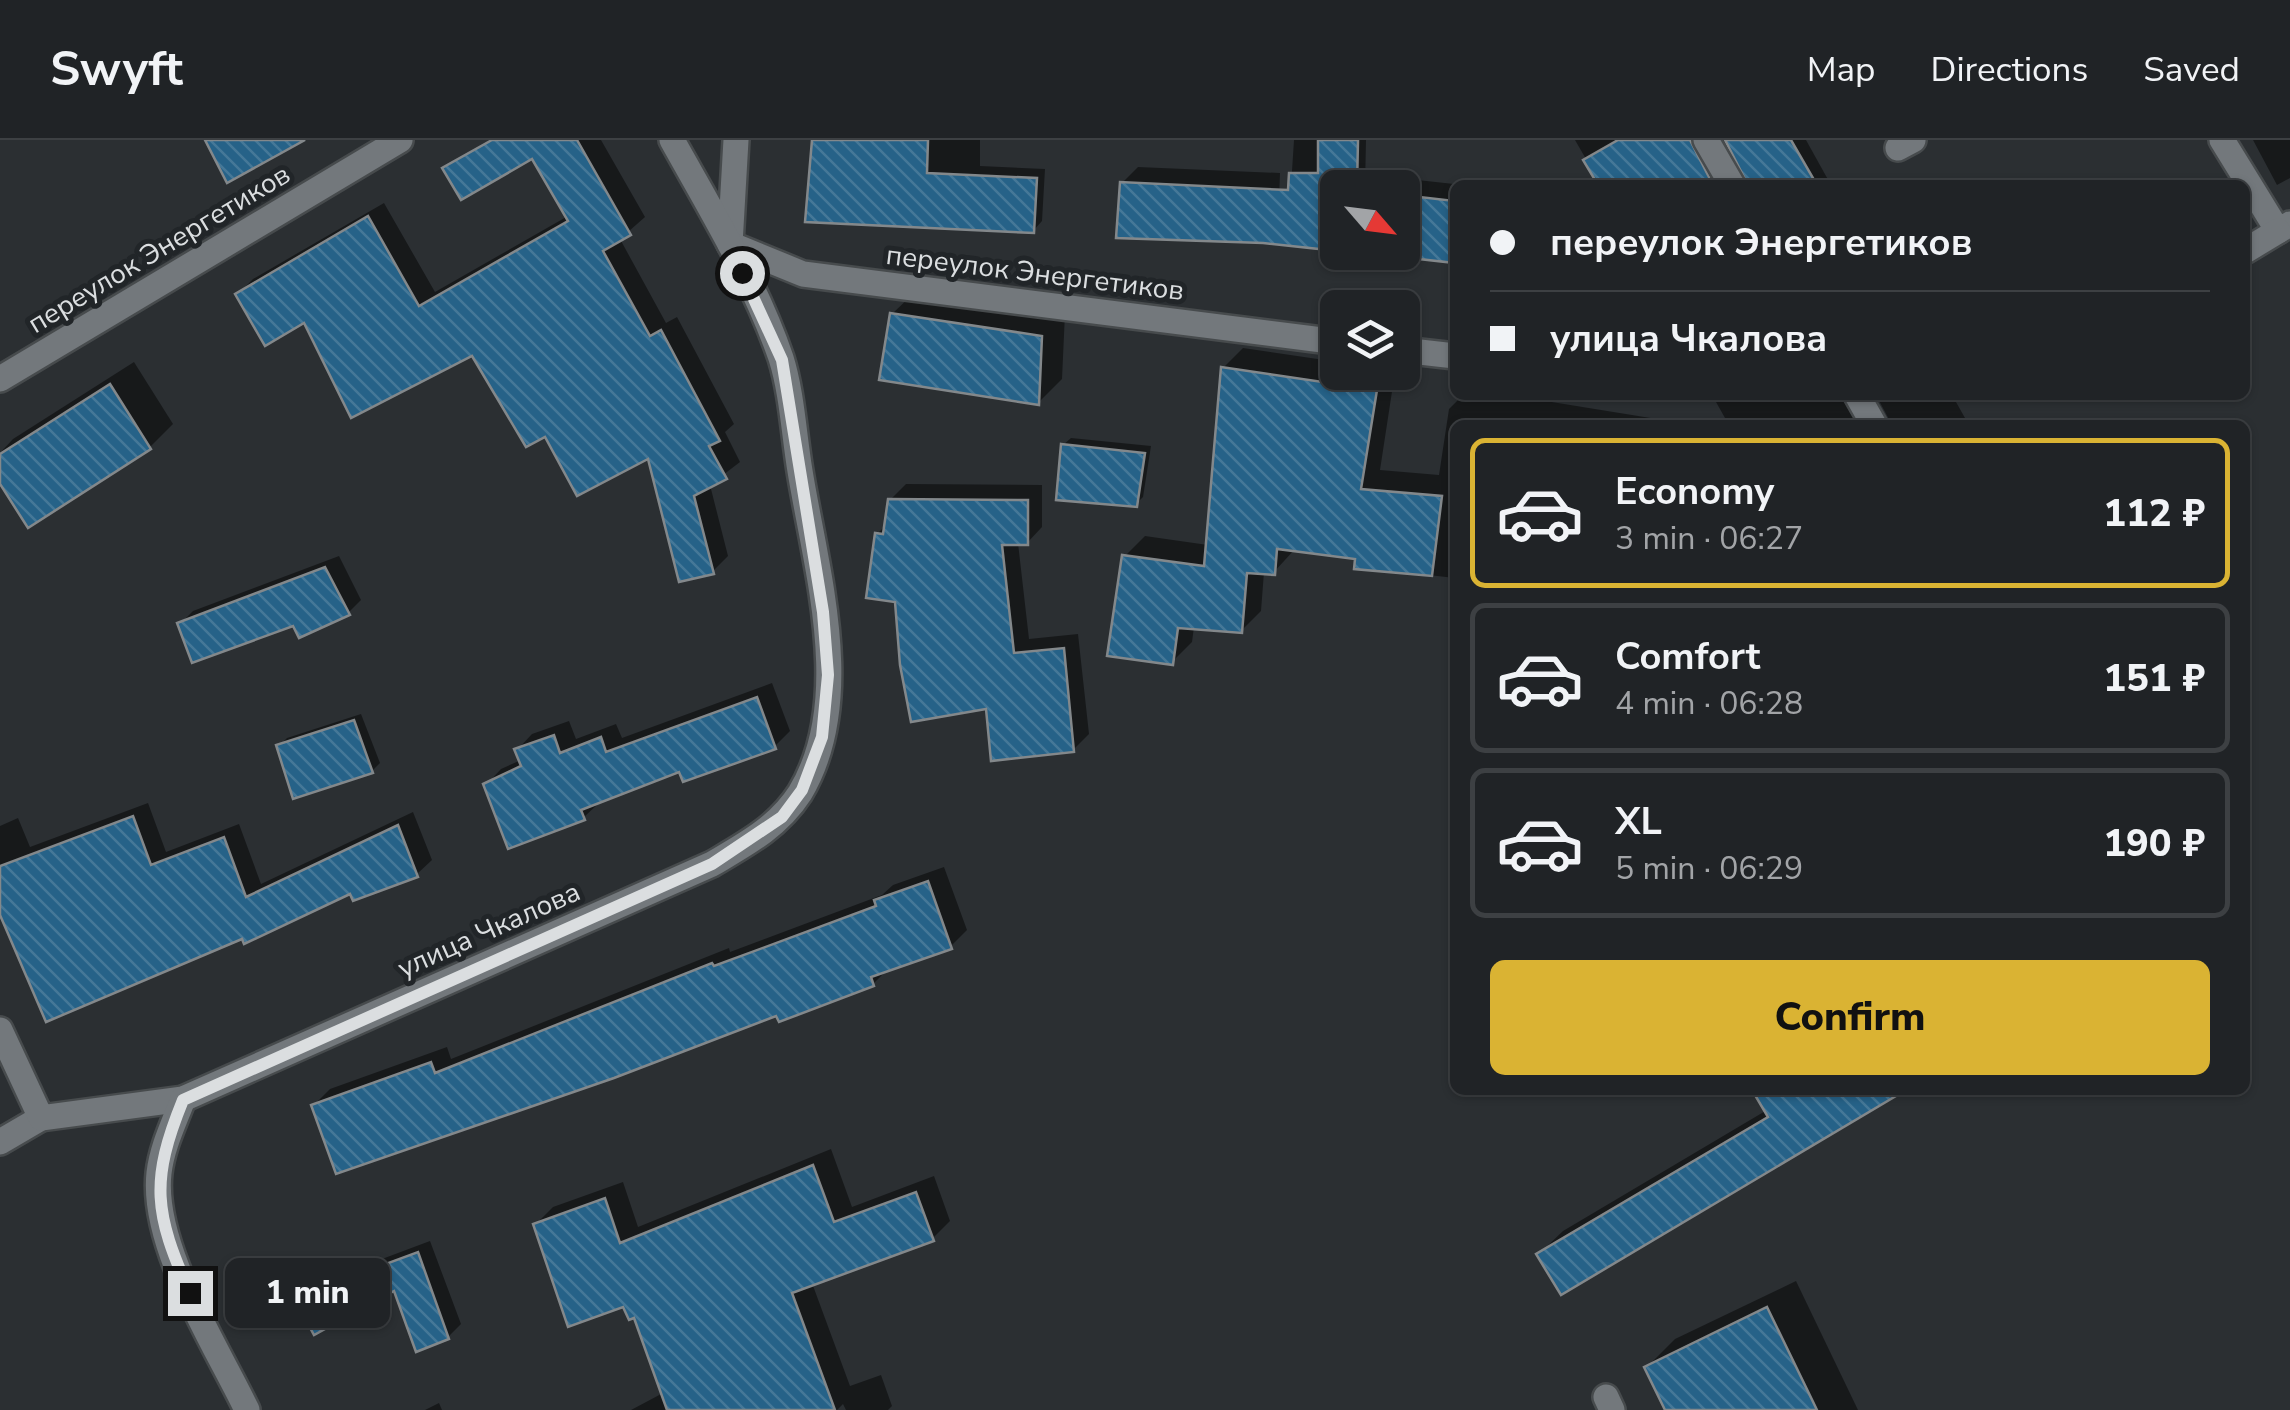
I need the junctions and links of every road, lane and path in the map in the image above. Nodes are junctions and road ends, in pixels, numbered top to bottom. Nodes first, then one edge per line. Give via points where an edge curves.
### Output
1 (400, 140) edge
2 (672, 140) edge
3 (736, 140) edge
4 (1706, 140) edge
5 (2222, 140) edge
6 (1729, 180) edge
7 (2284, 228) edge
8 (730, 244) junction
9 (2250, 248) edge
10 (1320, 340) edge
11 (1420, 352) edge
12 (1450, 355) edge
13 (0, 379) edge
14 (0, 1030) edge
15 (183, 1100) junction
16 (41, 1118) junction
17 (0, 1142) edge
18 (247, 1410) edge

1 - 13 street, переулок Энергетиков
2 - 8 street
3 - 8 street
4 - 6 street
5 - 7 street
7 - 9 street
8 - 10 street, переулок Энергетиков via 802,274
8 - 15 street, улица Чкалова via 782,360 823,612 828,675 822,737 802,790 782,817 712,864
11 - 12 street
14 - 16 street
15 - 16 street, улица Чкалова
15 - 18 street via 158,1176 162,1216 172,1254
16 - 17 street

